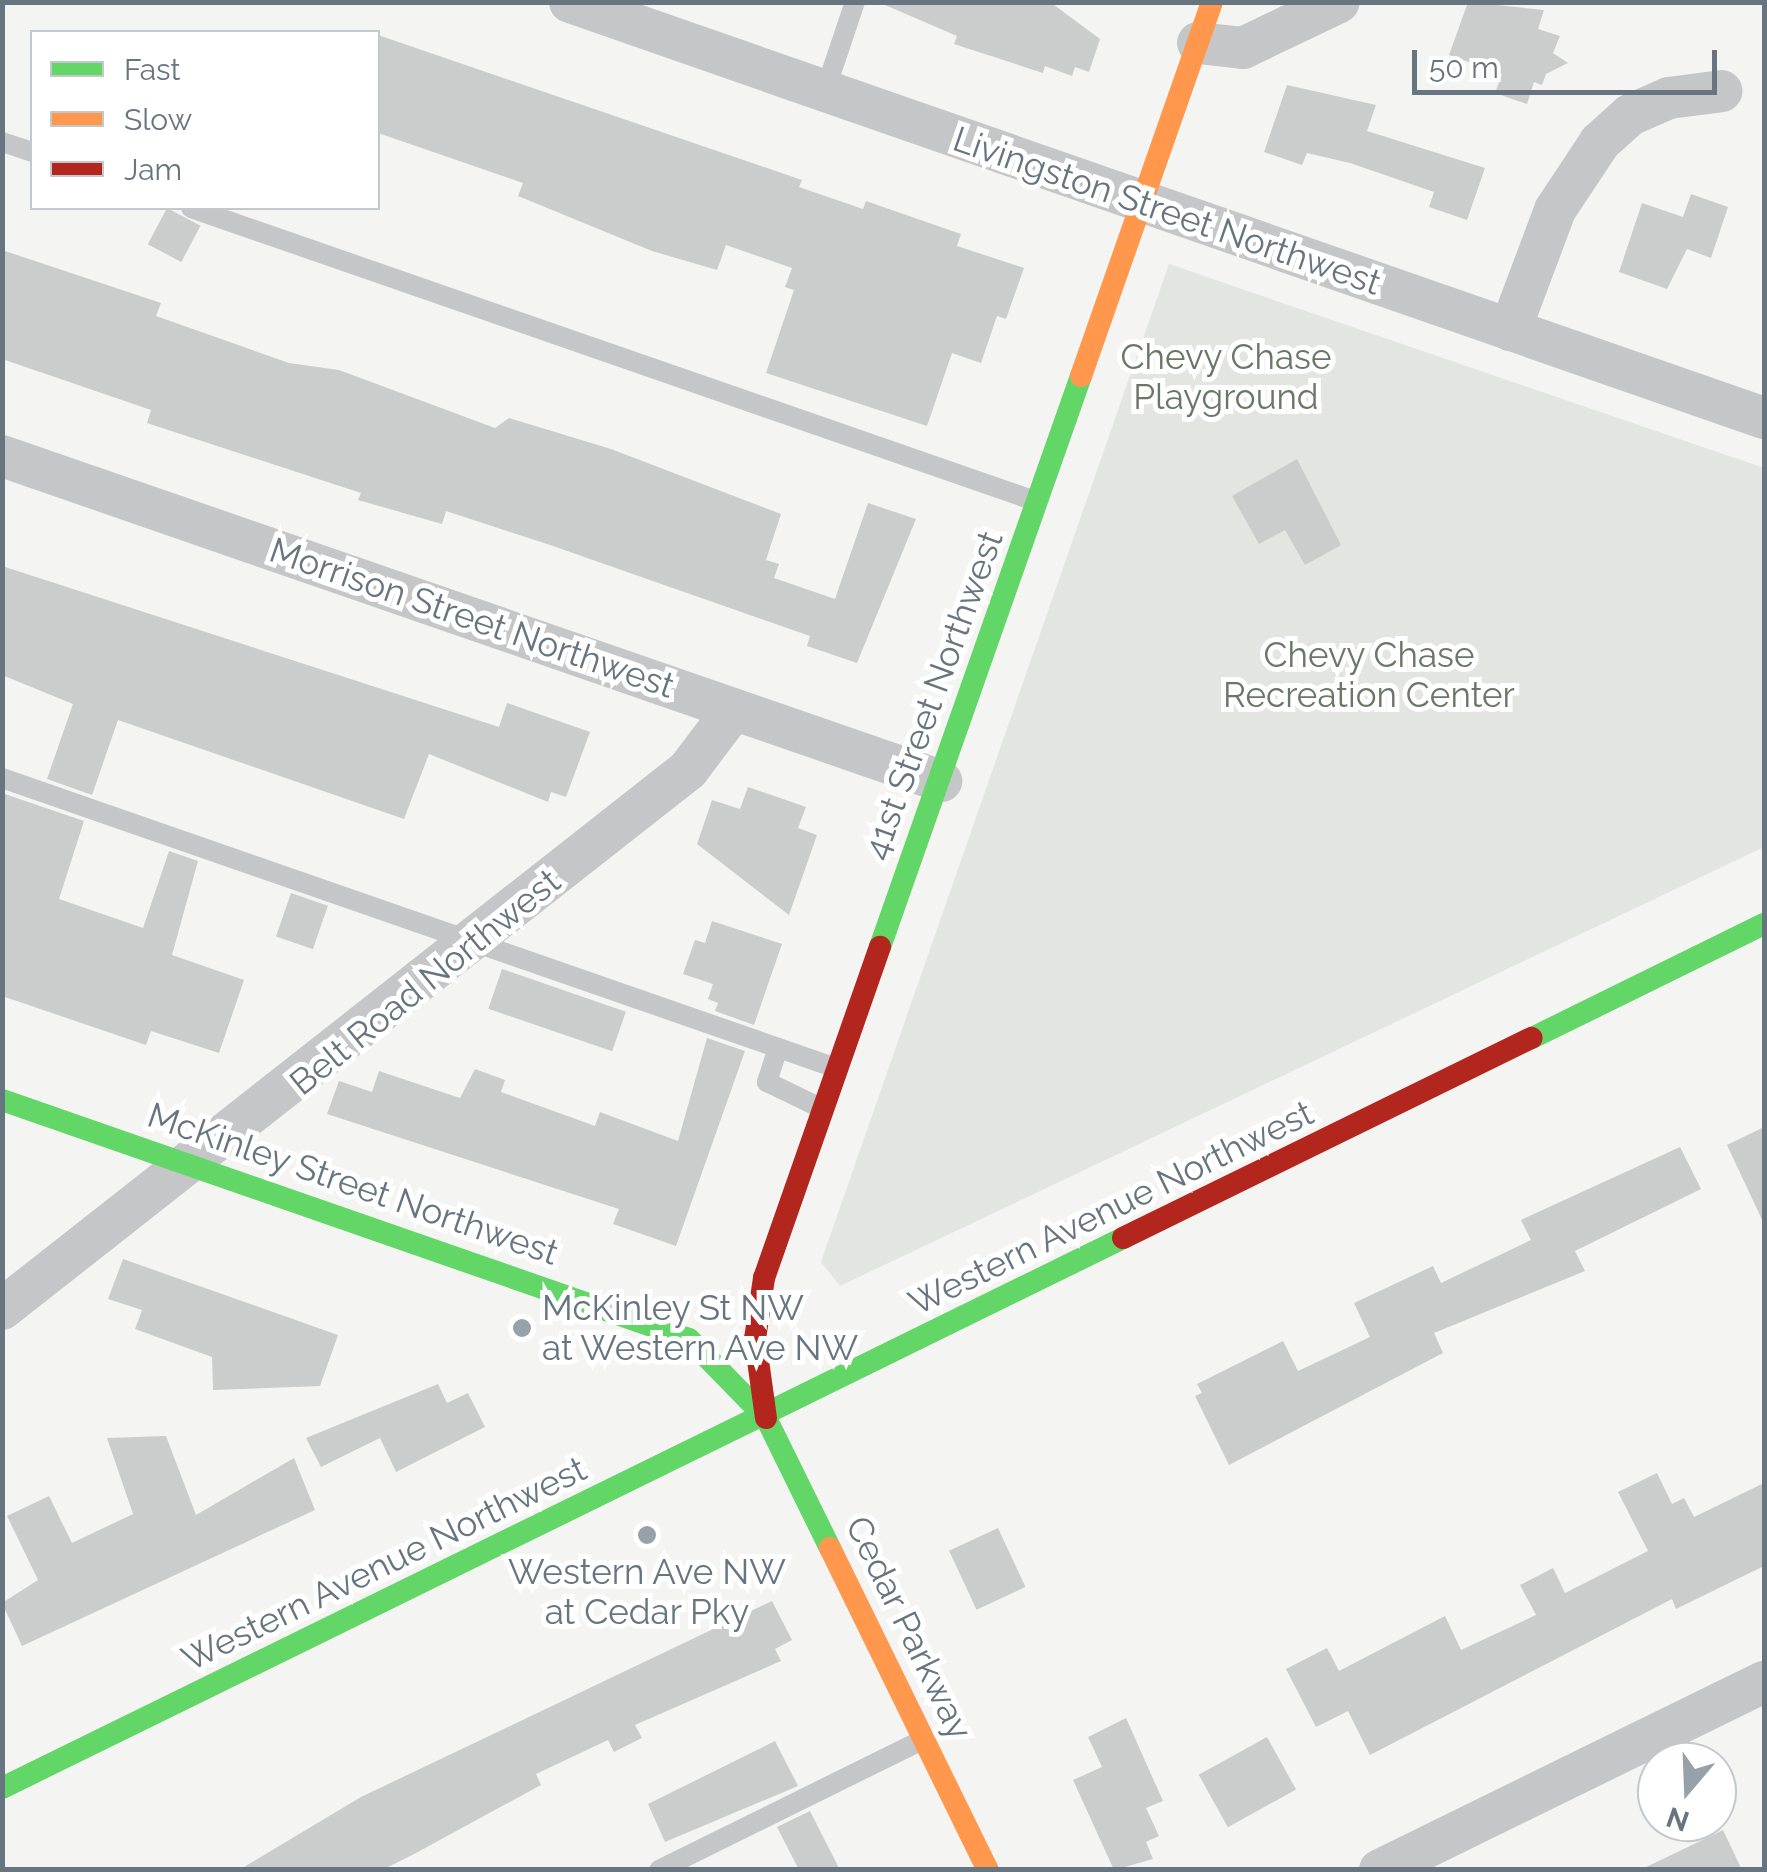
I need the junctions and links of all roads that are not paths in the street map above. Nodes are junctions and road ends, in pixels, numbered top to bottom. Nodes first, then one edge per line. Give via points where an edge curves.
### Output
1 (570, 2) edge
2 (855, 2) edge
3 (1212, 2) edge
4 (1339, 2) edge
5 (1198, 43) junction
6 (825, 91) junction
7 (1722, 91) dead end
8 (2, 142) edge
9 (30, 151) edge
10 (1143, 203) junction
11 (198, 210) edge
12 (1510, 330) junction
13 (1764, 418) edge
14 (2, 456) edge
15 (1040, 503) junction
16 (734, 709) junction
17 (2, 778) edge
18 (941, 781) junction
19 (1764, 924) edge
20 (477, 942) junction
21 (778, 1048) junction
22 (837, 1068) junction
23 (2, 1100) edge
24 (823, 1109) junction
25 (193, 1166) junction
26 (2, 1310) edge
27 (766, 1418) junction
28 (1764, 1682) edge
29 (926, 1739) junction
30 (2, 1788) edge
31 (659, 1870) edge
32 (988, 1870) edge
33 (1380, 1870) edge

1 - 6 street, Livingston Street Northwest
2 - 6 lane
3 - 5 main road, 41st Street Northwest
4 - 5 street via 1243,48
5 - 10 main road, 41st Street Northwest
6 - 10 street, Livingston Street Northwest
7 - 12 street via 1669,98 1630,115 1600,142 1555,210
8 - 9 lane
10 - 12 street, Livingston Street Northwest
10 - 15 main road, 41st Street Northwest
11 - 15 lane
12 - 13 street, Livingston Street Northwest
14 - 16 street, Morrison Street Northwest
15 - 18 main road, 41st Street Northwest
16 - 18 street, Morrison Street Northwest
16 - 20 street, Belt Road Northwest via 688,770
17 - 20 lane
18 - 22 main road, 41st Street Northwest
19 - 27 main road, Western Avenue Northwest
20 - 21 lane
20 - 25 street, Belt Road Northwest
21 - 22 lane
21 - 24 lane via 767,1082
22 - 24 main road, 41st Street Northwest
23 - 25 main road, McKinley Street Northwest
24 - 27 main road, 41st Street Northwest via 758,1304
25 - 26 street, Belt Road Northwest
25 - 27 main road, McKinley Street Northwest via 689,1339
27 - 29 main road, Cedar Parkway
27 - 30 main road, Western Avenue Northwest
28 - 33 street
29 - 31 lane
29 - 32 main road, Cedar Parkway

